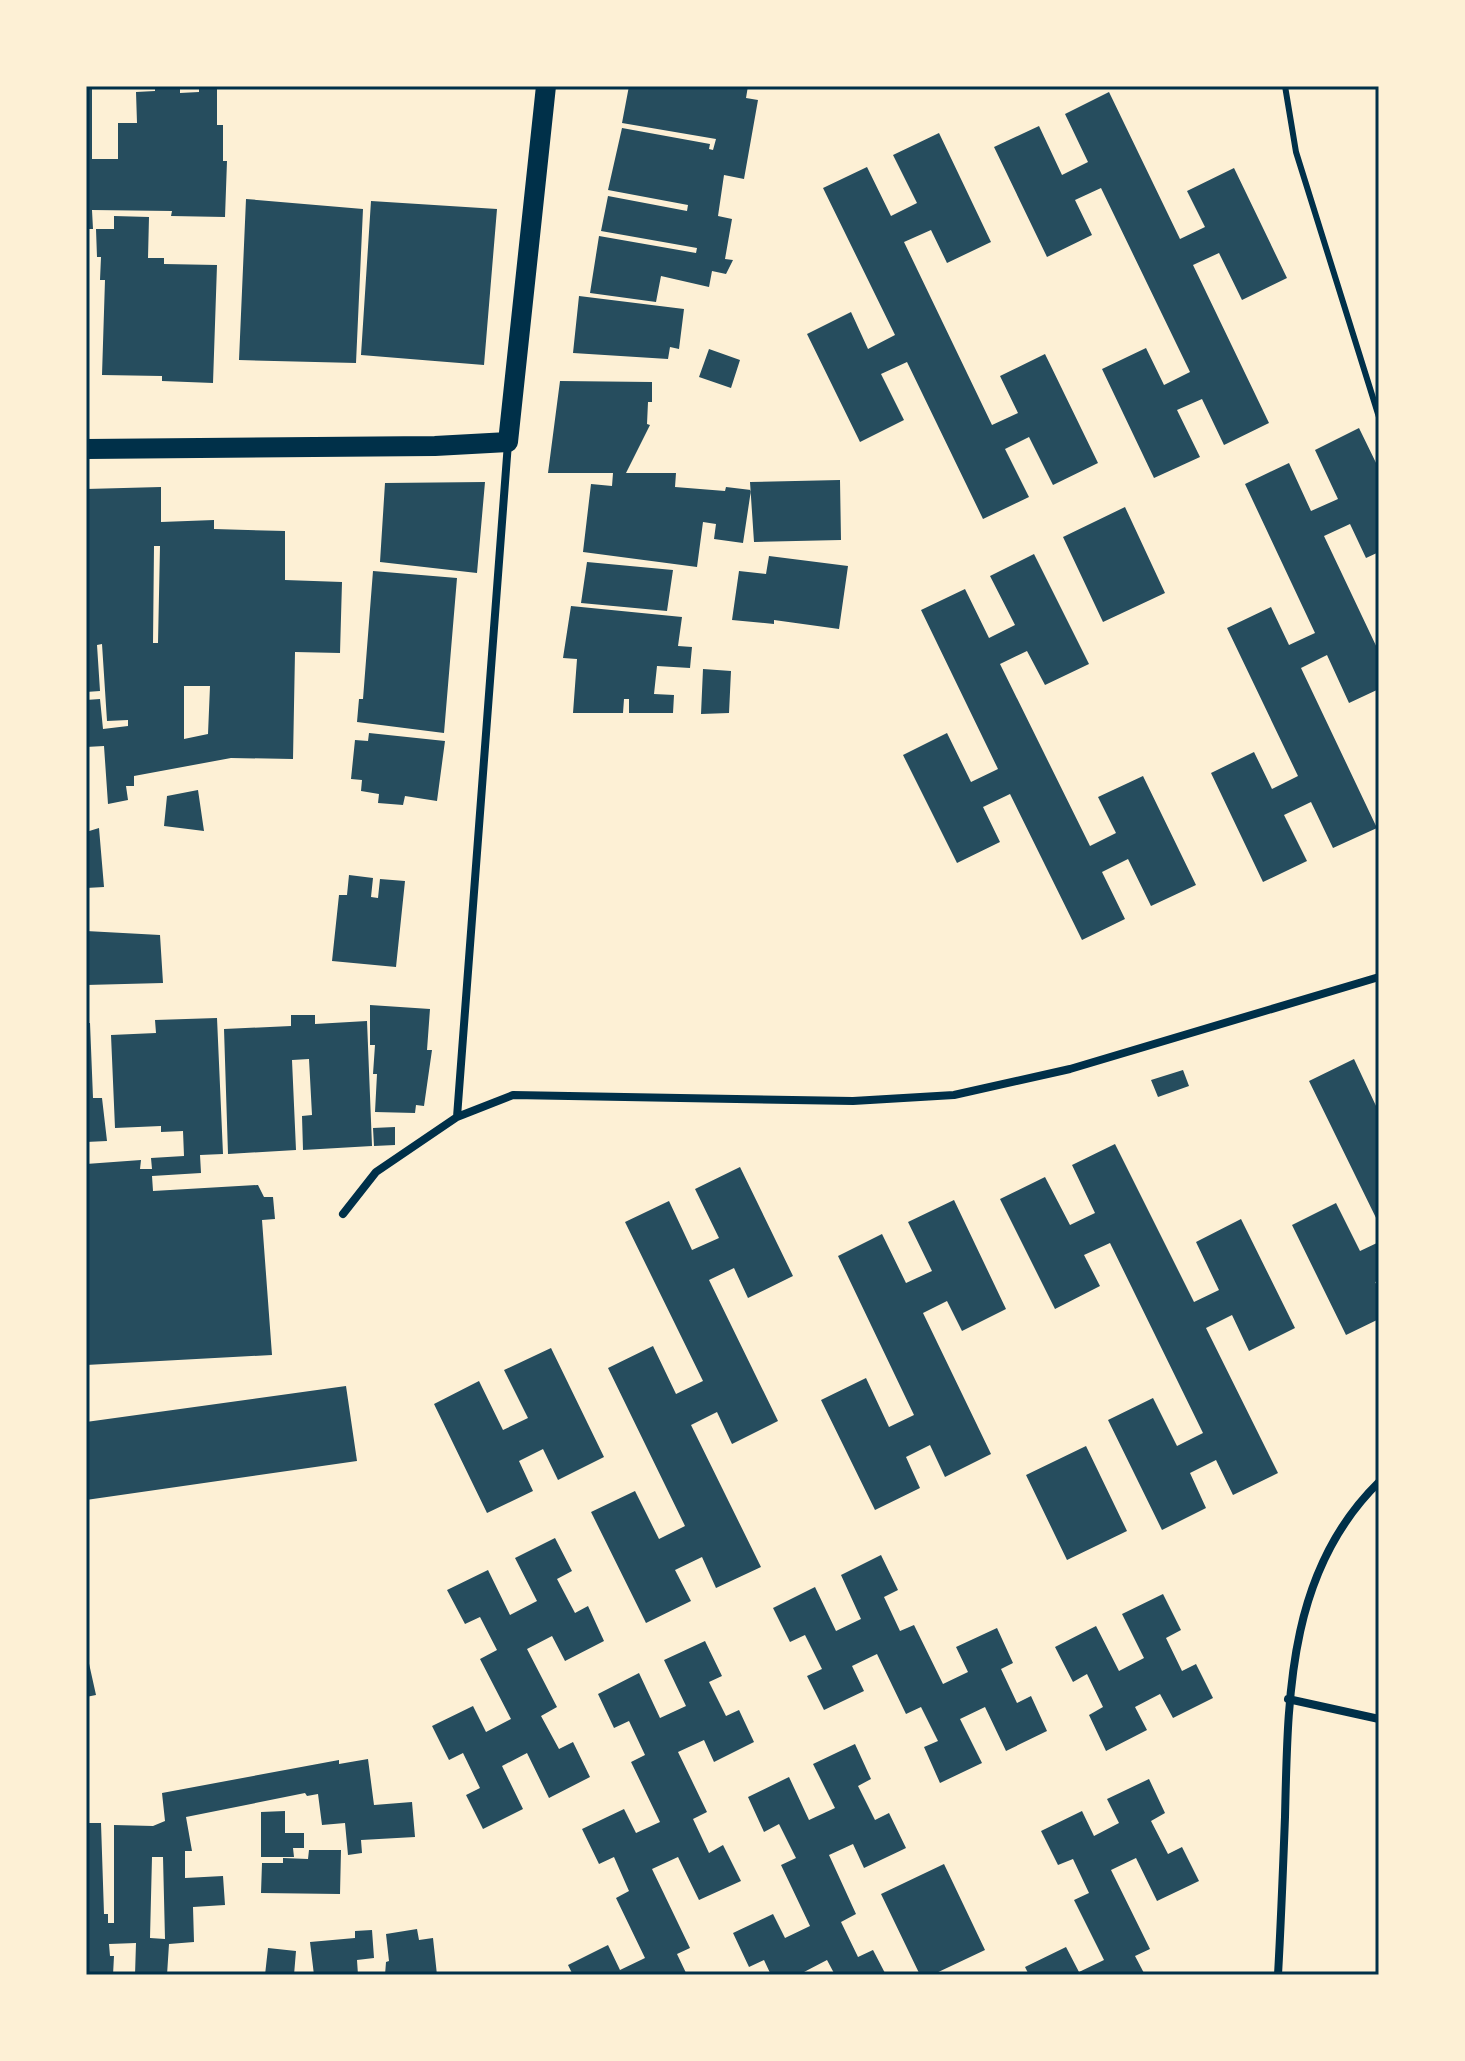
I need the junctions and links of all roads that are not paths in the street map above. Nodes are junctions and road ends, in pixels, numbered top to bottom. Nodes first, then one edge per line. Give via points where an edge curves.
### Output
1 (546, 86) edge
2 (1285, 86) edge
3 (1379, 417) edge
4 (508, 442) junction
5 (86, 449) edge
6 (1379, 977) edge
7 (457, 1117) junction
8 (343, 1214) dead end
9 (1379, 1482) edge
10 (1288, 1699) junction
11 (1379, 1719) edge
12 (1278, 1975) edge

1 - 4 main road
2 - 3 lane via 1296,152
4 - 5 main road
4 - 7 street
6 - 7 street via 1070,1069 954,1095 853,1101 513,1095
7 - 8 street via 376,1172
9 - 10 street via 1363,1498 1310,1588
10 - 11 street
10 - 12 street

